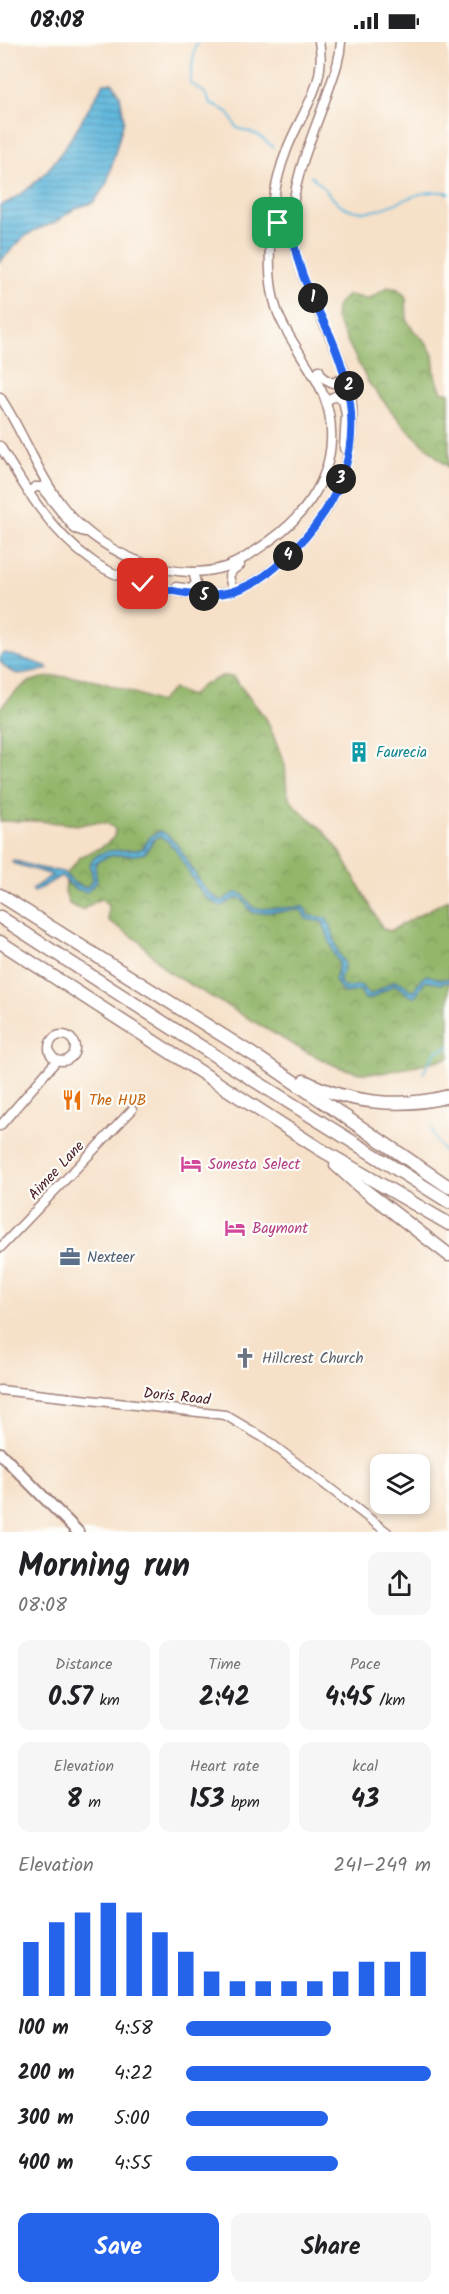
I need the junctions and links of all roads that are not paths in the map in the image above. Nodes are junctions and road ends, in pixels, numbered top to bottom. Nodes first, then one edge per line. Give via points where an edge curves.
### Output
1 (319, 42) edge
2 (341, 42) edge
3 (286, 150) junction
4 (292, 223) junction
5 (280, 317) junction
6 (345, 377) junction
7 (0, 397) edge
8 (326, 401) junction
9 (8, 409) junction
10 (1, 416) edge
11 (0, 446) edge
12 (347, 460) junction
13 (28, 493) junction
14 (289, 526) junction
15 (91, 535) junction
16 (193, 572) junction
17 (129, 580) junction
18 (233, 591) junction
19 (0, 888) edge
20 (0, 895) edge
21 (0, 917) edge
22 (0, 942) edge
23 (77, 945) junction
24 (0, 948) edge
25 (34, 965) junction
26 (260, 1059) junction
27 (57, 1060) dead end
28 (449, 1096) edge
29 (132, 1110) dead end
30 (0, 1126) edge
31 (318, 1148) junction
32 (449, 1187) edge
33 (449, 1202) edge
34 (449, 1224) edge
35 (0, 1248) edge
36 (449, 1255) edge
37 (0, 1390) edge
38 (0, 1453) edge
39 (78, 1532) edge
40 (387, 1532) edge

1 - 3 street via 316,92
2 - 4 street via 335,72 298,175
3 - 4 street via 277,217 283,226
3 - 5 street via 275,191 270,246 270,276
4 - 6 street via 300,267
5 - 6 street via 297,335 323,378 333,383
5 - 8 street via 319,381
6 - 12 street via 352,424
7 - 9 street
8 - 12 street via 335,396 345,405
8 - 14 street via 331,428 327,464 314,495
9 - 10 street
9 - 15 street via 60,504
11 - 13 street
12 - 18 street via 328,508 311,532 279,566
13 - 15 street via 41,487 75,529
13 - 17 street via 81,553
14 - 16 street via 235,563
14 - 18 street via 281,539 230,573
15 - 16 street via 130,557 171,570
16 - 17 street via 196,582 191,589 140,578
17 - 18 street via 189,595
19 - 23 highway
20 - 23 highway
21 - 33 highway
22 - 25 highway
23 - 26 highway
24 - 25 highway
25 - 31 highway
26 - 28 highway via 316,1088 347,1097 412,1102
26 - 32 highway
27 - 30 street
29 - 35 street, Aimee Lane
31 - 34 highway
31 - 36 highway via 358,1185
37 - 40 street, Doris Road via 225,1415 264,1438
38 - 39 main road

